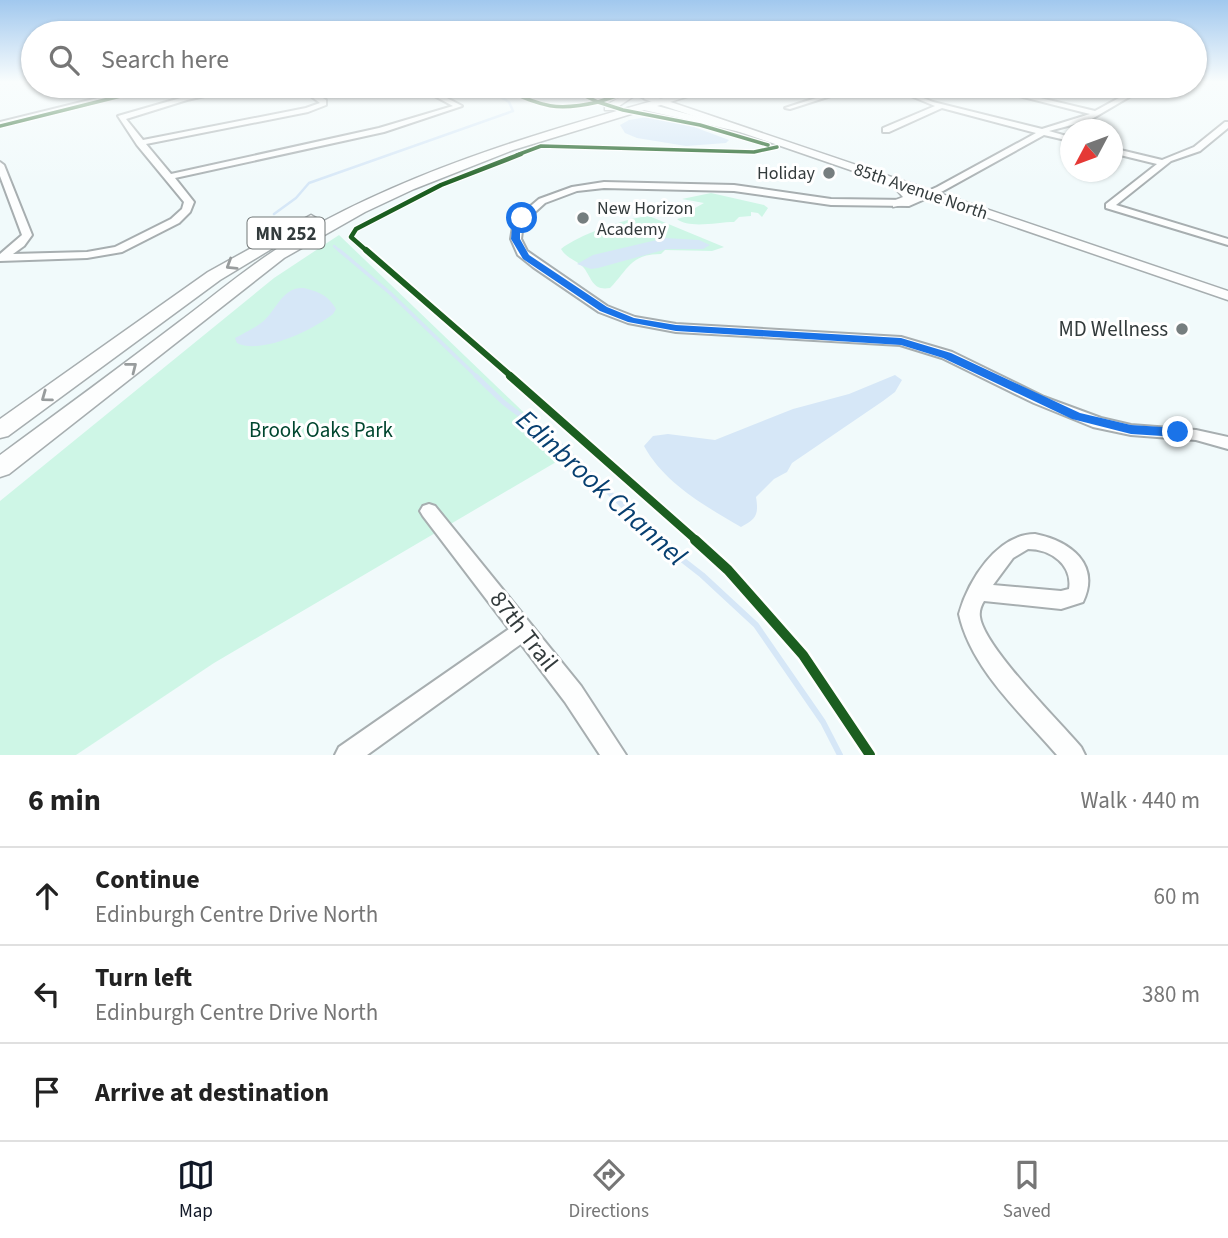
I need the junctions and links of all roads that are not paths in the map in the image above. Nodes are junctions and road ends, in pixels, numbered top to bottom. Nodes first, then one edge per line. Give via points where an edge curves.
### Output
1 (31, 116) edge
2 (127, 116) edge
3 (276, 116) edge
4 (426, 116) edge
5 (594, 116) edge
6 (596, 116) edge
7 (685, 116) edge
8 (703, 116) edge
9 (717, 116) edge
10 (720, 116) edge
11 (918, 116) edge
12 (981, 116) edge
13 (1090, 116) edge
14 (726, 119) junction
15 (0, 124) edge
16 (1228, 124) edge
17 (886, 130) dead end
18 (741, 131) junction
19 (1042, 132) junction
20 (1060, 136) edge
21 (140, 143) junction
22 (1123, 153) edge
23 (834, 161) junction
24 (1164, 163) junction
25 (0, 165) edge
26 (169, 177) junction
27 (935, 192) junction
28 (897, 204) junction
29 (1228, 242) edge
30 (0, 258) edge
31 (1228, 286) edge
32 (1228, 298) edge
33 (0, 430) edge
34 (1228, 443) edge
35 (0, 468) edge
36 (429, 512) dead end
37 (980, 592) junction
38 (524, 630) junction
39 (347, 755) edge
40 (614, 755) edge
41 (1073, 755) edge

1 - 15 street
2 - 21 street via 121,120
3 - 21 street
4 - 26 street
5 -> 33 highway, MN 252 via 459,152 331,208 214,276
35 -> 6 highway, MN 252 via 246,278 307,237 444,169
7 - 18 highway
8 - 18 main road, 85th Avenue North
9 - 14 main road, 85th Avenue North
10 - 14 highway
11 - 17 street
12 - 19 street
13 - 19 street
14 - 27 main road, 85th Avenue North
16 - 24 street via 1197,149
18 - 23 main road, 85th Avenue North
19 - 20 street
19 - 27 street
21 - 26 street
22 - 24 street
23 - 27 main road, 85th Avenue North
23 - 28 main road via 905,190 909,200
24 - 29 street via 1108,206
25 - 30 street via 27,235
26 - 30 street via 189,202 187,210 138,241 98,255
27 - 28 street
27 - 31 main road, 85th Avenue North
27 - 32 main road, 85th Avenue North
28 - 34 street via 831,202 734,188 610,184 542,201 519,222 516,239 522,253 537,265 603,309 632,320 676,328 901,341 947,355 1098,423
36 - 38 street, 87th Trail
37 - 37 street via 1061,600 1076,596 1082,585 1081,573 1057,549 1022,542 995,566
37 - 41 street via 972,601 969,616 974,634
38 - 39 street
38 - 40 street, 87th Trail

